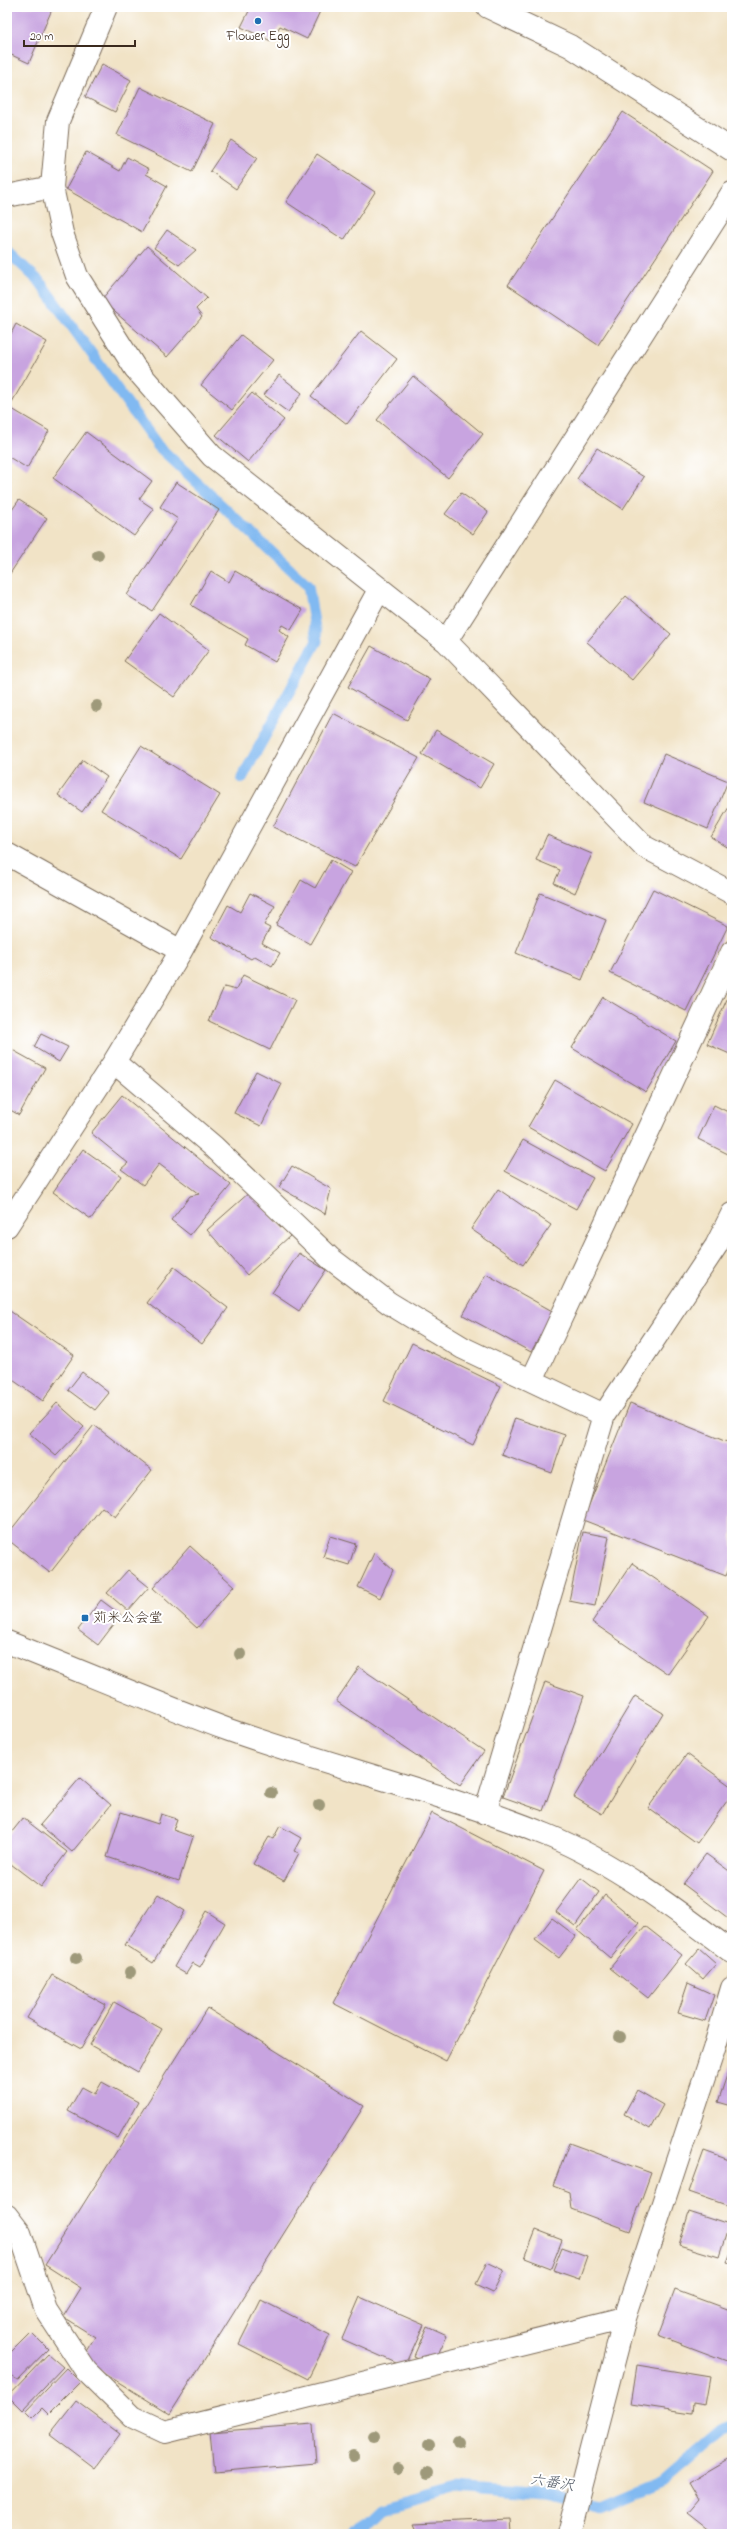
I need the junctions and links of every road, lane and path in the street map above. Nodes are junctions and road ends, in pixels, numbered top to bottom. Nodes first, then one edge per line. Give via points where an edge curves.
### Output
1 (106, 7) edge
2 (488, 7) edge
3 (732, 150) edge
4 (52, 187) junction
5 (732, 193) edge
6 (7, 196) edge
7 (379, 590) junction
8 (446, 641) junction
9 (7, 854) edge
10 (732, 893) edge
11 (181, 951) junction
12 (732, 952) edge
13 (114, 1062) junction
14 (732, 1214) edge
15 (7, 1226) edge
16 (532, 1380) junction
17 (604, 1415) junction
18 (7, 1642) edge
19 (485, 1813) junction
20 (732, 1952) edge
21 (732, 1988) edge
22 (7, 2216) edge
23 (625, 2318) junction
24 (570, 2527) edge

1 - 4 street via 58,121
2 - 3 street via 570,46
4 - 6 street
4 - 7 street via 62,233 77,276 135,368 212,456
5 - 8 street
7 - 8 street
7 - 11 street
8 - 10 street via 645,847
9 - 11 street
11 - 13 street
12 - 16 street
13 - 15 street
13 - 16 street via 214,1147 336,1263 389,1303 464,1348
14 - 17 street via 716,1246
16 - 17 street
17 - 19 street
18 - 19 street via 229,1730
19 - 20 street via 548,1836 598,1860 674,1909
21 - 23 street
22 - 23 street via 20,2233 46,2310 86,2370 133,2417 165,2432
23 - 24 street

